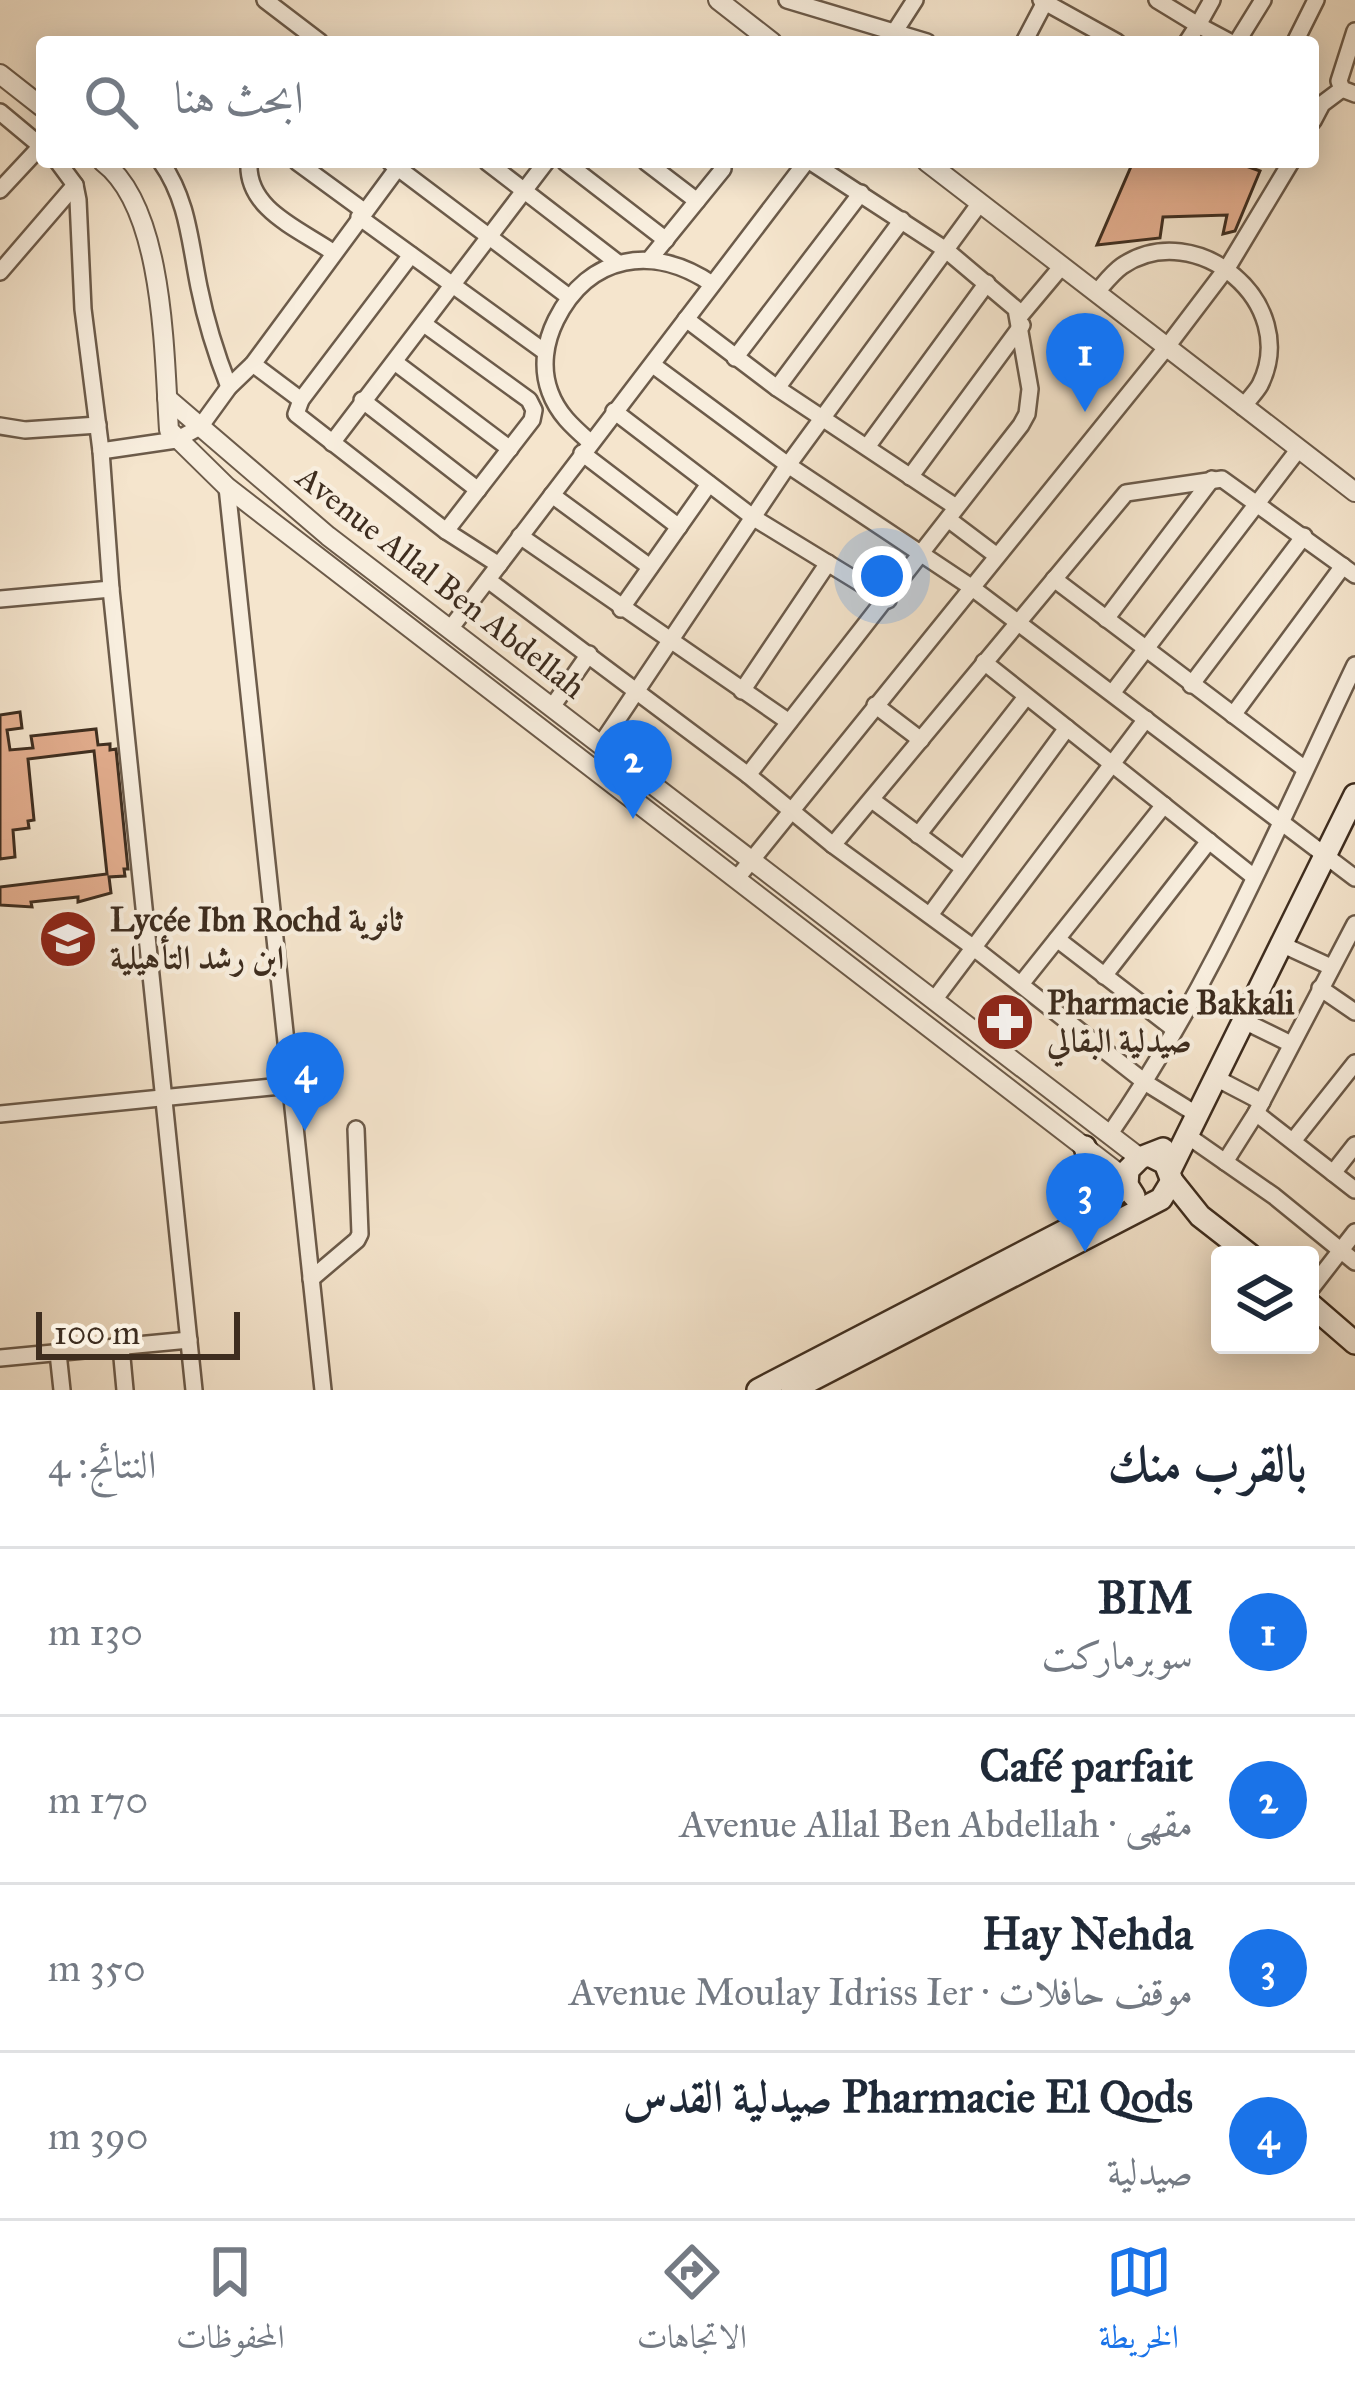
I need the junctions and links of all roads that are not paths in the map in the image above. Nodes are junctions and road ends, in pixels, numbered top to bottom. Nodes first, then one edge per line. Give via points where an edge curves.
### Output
1 (266, 0) edge
2 (718, 0) edge
3 (787, 0) edge
4 (915, 0) edge
5 (1157, 0) edge
6 (1212, 0) edge
7 (1263, 0) edge
8 (1316, 0) edge
9 (1053, 3) edge
10 (840, 6) edge
11 (1198, 25) junction
12 (1355, 32) edge
13 (1087, 34) edge
14 (312, 36) edge
15 (764, 36) edge
16 (892, 36) edge
17 (1028, 36) edge
18 (1191, 36) edge
19 (1221, 36) edge
20 (1238, 36) edge
21 (1298, 36) edge
22 (0, 74) edge
23 (1349, 92) edge
24 (1319, 101) edge
25 (36, 102) edge
26 (0, 112) edge
27 (36, 142) edge
28 (36, 151) edge
29 (62, 168) edge
30 (108, 168) edge
31 (165, 168) edge
32 (250, 168) edge
33 (304, 168) edge
34 (393, 168) edge
35 (401, 168) edge
36 (494, 168) edge
37 (540, 168) edge
38 (573, 168) edge
39 (654, 168) edge
40 (803, 168) edge
41 (818, 168) edge
42 (935, 168) edge
43 (1281, 168) edge
44 (723, 169) dead end
45 (75, 185) junction
46 (0, 190) edge
47 (523, 191) junction
48 (861, 193) junction
49 (697, 201) junction
50 (980, 203) junction
51 (361, 214) junction
52 (902, 220) junction
53 (488, 234) junction
54 (666, 240) junction
55 (946, 250) junction
56 (334, 253) junction
57 (411, 255) junction
58 (649, 260) junction
59 (618, 263) junction
60 (1062, 266) junction
61 (1227, 268) junction
62 (0, 272) edge
63 (987, 283) junction
64 (450, 284) junction
65 (712, 284) junction
66 (1096, 292) junction
67 (569, 298) junction
68 (686, 319) junction
69 (1021, 320) junction
70 (424, 324) junction
71 (1166, 348) junction
72 (545, 352) junction
73 (735, 358) junction
74 (253, 364) junction
75 (396, 364) junction
76 (652, 365) junction
77 (229, 387) junction
78 (777, 388) junction
79 (167, 398) junction
80 (301, 400) junction
81 (362, 400) junction
82 (1243, 407) junction
83 (614, 411) junction
84 (823, 419) junction
85 (98, 425) junction
86 (0, 426) edge
87 (200, 428) junction
88 (176, 440) junction
89 (332, 443) junction
90 (586, 448) junction
91 (868, 448) junction
92 (509, 449) junction
93 (101, 451) junction
94 (1298, 451) junction
95 (788, 465) junction
96 (910, 477) junction
97 (1212, 479) junction
98 (709, 484) junction
99 (227, 487) junction
100 (478, 490) junction
101 (1355, 492) edge
102 (552, 495) junction
103 (1259, 504) junction
104 (952, 513) junction
105 (754, 518) junction
106 (679, 527) junction
107 (446, 531) junction
108 (520, 536) junction
109 (1304, 536) junction
110 (922, 555) junction
111 (997, 556) junction
112 (828, 563) junction
113 (499, 565) junction
114 (650, 567) junction
115 (1349, 571) edge
116 (1054, 579) junction
117 (488, 580) junction
118 (971, 587) junction
119 (111, 589) junction
120 (0, 599) edge
121 (888, 600) junction
122 (621, 608) junction
123 (1106, 620) junction
124 (1017, 623) junction
125 (450, 629) junction
126 (672, 644) junction
127 (1146, 651) junction
128 (589, 654) junction
129 (984, 662) junction
130 (1355, 665) edge
131 (1191, 685) junction
132 (639, 692) junction
133 (742, 692) junction
134 (1113, 692) junction
135 (1026, 697) junction
136 (875, 705) junction
137 (552, 707) junction
138 (1233, 715) junction
139 (1146, 719) junction
140 (789, 722) junction
141 (1067, 728) junction
142 (921, 740) junction
143 (601, 744) junction
144 (1112, 763) junction
145 (1305, 769) junction
146 (748, 776) junction
147 (1355, 795) edge
148 (872, 800) junction
149 (1164, 805) junction
150 (789, 809) junction
151 (1283, 823) junction
152 (918, 835) junction
153 (1209, 842) junction
154 (833, 845) junction
155 (1326, 857) junction
156 (751, 859) junction
157 (963, 868) junction
158 (1254, 877) junction
159 (738, 878) junction
160 (1355, 878) edge
161 (930, 915) junction
162 (1355, 924) edge
163 (1057, 939) junction
164 (1281, 944) junction
165 (974, 948) junction
166 (1349, 949) edge
167 (1330, 967) junction
168 (1104, 976) junction
169 (1021, 984) junction
170 (1320, 988) junction
171 (934, 1000) junction
172 (1355, 1012) edge
173 (1242, 1020) junction
174 (1174, 1029) junction
175 (1291, 1044) junction
176 (1355, 1063) edge
177 (1214, 1077) junction
178 (1146, 1083) junction
179 (291, 1084) junction
180 (164, 1099) junction
181 (1259, 1107) junction
182 (0, 1114) edge
183 (1188, 1128) junction
184 (356, 1129) dead end
185 (1109, 1135) junction
186 (1293, 1142) junction
187 (1355, 1145) edge
188 (1085, 1147) junction
189 (1225, 1162) junction
190 (1334, 1173) junction
191 (1157, 1178) junction
192 (1126, 1182) junction
193 (1355, 1190) edge
194 (1078, 1224) junction
195 (1355, 1232) edge
196 (1238, 1246) edge
197 (1340, 1250) junction
198 (1355, 1262) edge
199 (1319, 1278) edge
200 (311, 1279) junction
201 (1319, 1312) edge
202 (189, 1340) junction
203 (1355, 1343) edge
204 (121, 1347) junction
205 (58, 1353) junction
206 (0, 1358) edge
207 (62, 1390) edge
208 (125, 1390) edge
209 (194, 1390) edge
210 (323, 1390) edge
211 (758, 1390) edge
212 (792, 1390) edge

1 - 14 street
2 - 15 street
3 - 10 street
4 - 16 street
5 - 11 street
6 - 11 street
7 - 20 street
8 - 21 street
9 - 13 street
9 - 17 street
10 - 16 street
11 - 18 street
11 - 19 street
12 - 23 street via 1339,76
22 - 25 street
23 - 24 street
26 - 27 street
28 - 46 street
29 - 45 street
30 - 79 street via 131,198 154,257
31 - 77 street via 189,224 210,338
32 - 56 street via 264,206
33 - 51 street
34 - 51 street
35 - 53 street
36 - 47 street
37 - 47 street
38 - 54 street
39 - 49 street
40 - 65 street
41 - 48 street
42 - 50 street
43 - 61 street
44 - 49 street
45 - 62 street
45 - 85 street
47 - 53 street
47 - 59 street
48 - 52 street
48 - 73 street
49 - 54 street
50 - 55 street
50 - 60 street
51 - 56 street
51 - 57 street
52 - 55 street
52 - 78 street
53 - 64 street
53 - 67 street
54 - 58 street
55 - 63 street
55 - 84 street
56 - 74 street
57 - 64 street
57 - 80 street
58 - 59 street
58 - 65 street via 690,269
59 - 67 street
60 - 66 street
60 - 69 street
61 - 66 street via 1203,255 1144,255
61 - 71 street
61 - 82 street via 1264,316 1261,384
63 - 69 street
63 - 91 street
64 - 70 street
64 - 72 street
65 - 68 street
66 - 71 street
67 - 72 street
68 - 73 street
68 - 76 street
69 - 96 street
69 - 104 street via 1027,414
70 - 75 street
70 - 92 street via 533,405 532,420
71 - 82 street
71 - 111 street
72 - 90 street via 557,408
73 - 78 street
74 - 77 street
74 - 80 street
75 - 81 street
75 - 92 street
76 - 83 street
76 - 95 street
77 - 87 street
78 - 84 street
79 - 87 street, Avenue Allal Ben Abdellah
79 - 88 street
80 - 89 street via 298,418
81 - 89 street
81 - 100 street
82 - 94 street
83 - 90 street
83 - 98 street
84 - 91 street
84 - 95 street
85 - 86 street
85 - 93 street
87 - 88 street
87 - 125 street, Avenue Allal Ben Abdellah
88 - 93 street
88 - 99 street, Avenue Allal Ben Abdellah
89 - 107 street
90 - 102 street
90 - 106 street
91 - 96 street
92 - 100 street
93 - 119 street
94 - 101 street
94 - 103 street
95 - 105 street
95 - 110 street
96 - 104 street
97 - 103 street
97 - 116 street via 1126,493
97 - 123 street
98 - 105 street
98 - 106 street
99 - 159 street, Avenue Allal Ben Abdellah
99 - 179 street
100 - 107 street
102 - 108 street
102 - 114 street
103 - 109 street
103 - 127 street
104 - 110 street
104 - 111 street
105 - 112 street
105 - 126 street
106 - 114 street
107 - 113 street
108 - 113 street
108 - 122 street
109 - 115 street
109 - 131 street
110 - 118 street
110 - 121 street
111 - 118 street
112 - 121 street
112 - 133 street
113 - 117 street
114 - 122 street
115 - 138 street
116 - 123 street
116 - 124 street
117 - 125 street
117 - 128 street
118 - 124 street
118 - 136 street
119 - 120 street
119 - 180 street
121 - 140 street
122 - 126 street
123 - 127 street
124 - 129 street
124 - 134 street
125 - 137 street, Avenue Allal Ben Abdellah
126 - 132 street
126 - 133 street
127 - 131 street
127 - 134 street
128 - 132 street
128 - 137 street
129 - 135 street
129 - 142 street
130 - 145 street
131 - 138 street
132 - 143 street
132 - 146 street
133 - 140 street
134 - 139 street
135 - 141 street
135 - 152 street
136 - 142 street
136 - 150 street
137 - 143 street, Avenue Allal Ben Abdellah
138 - 145 street
139 - 144 street
139 - 151 street
140 - 146 street
141 - 144 street
141 - 157 street
142 - 148 street
143 - 156 street, Avenue Allal Ben Abdellah
144 - 149 street
144 - 165 street
145 - 151 street
146 - 150 street
147 - 155 main road
148 - 152 street
148 - 154 street
149 - 153 street
149 - 163 street
150 - 154 street
150 - 156 street
151 - 155 street
151 - 158 street
152 - 157 street
153 - 158 street
153 - 168 street
154 - 161 street
155 - 160 street
155 - 164 main road
156 - 159 street
156 - 171 street, Avenue Allal Ben Abdellah
157 - 161 street
158 - 174 street
159 - 188 street, Avenue Allal Ben Abdellah
161 - 165 street
162 - 166 street
163 - 168 street
163 - 169 street
164 - 167 street
164 - 173 main road
165 - 169 street
165 - 171 street
166 - 167 street
167 - 170 street
168 - 174 street
169 - 178 street
170 - 172 street
170 - 175 street
171 - 185 street, Avenue Allal Ben Abdellah
173 - 175 street
173 - 177 main road
174 - 178 street
175 - 181 street
176 - 186 street
177 - 181 street
177 - 183 main road
178 - 183 street
178 - 185 street
179 - 180 street
179 - 200 street
180 - 182 street
180 - 202 street
181 - 186 street
181 - 189 street
183 - 189 street
183 - 191 main road
184 - 200 street via 359,1234
185 - 191 street, Avenue Allal Ben Abdellah
186 - 190 street
187 - 190 street
188 - 192 street, Avenue Allal Ben Abdellah
188 - 194 main road via 1096,1186
189 - 197 street
190 - 193 street
191 - 192 main road via 1132,1163
191 - 192 main road via 1138,1200
191 - 196 main road
191 - 212 main road
192 - 194 main road
194 - 211 main road
195 - 197 street
197 - 198 street
197 - 199 street
200 - 210 street
201 - 203 main road
202 - 204 street
202 - 209 street
204 - 205 street
204 - 208 street
205 - 206 street
205 - 207 street

